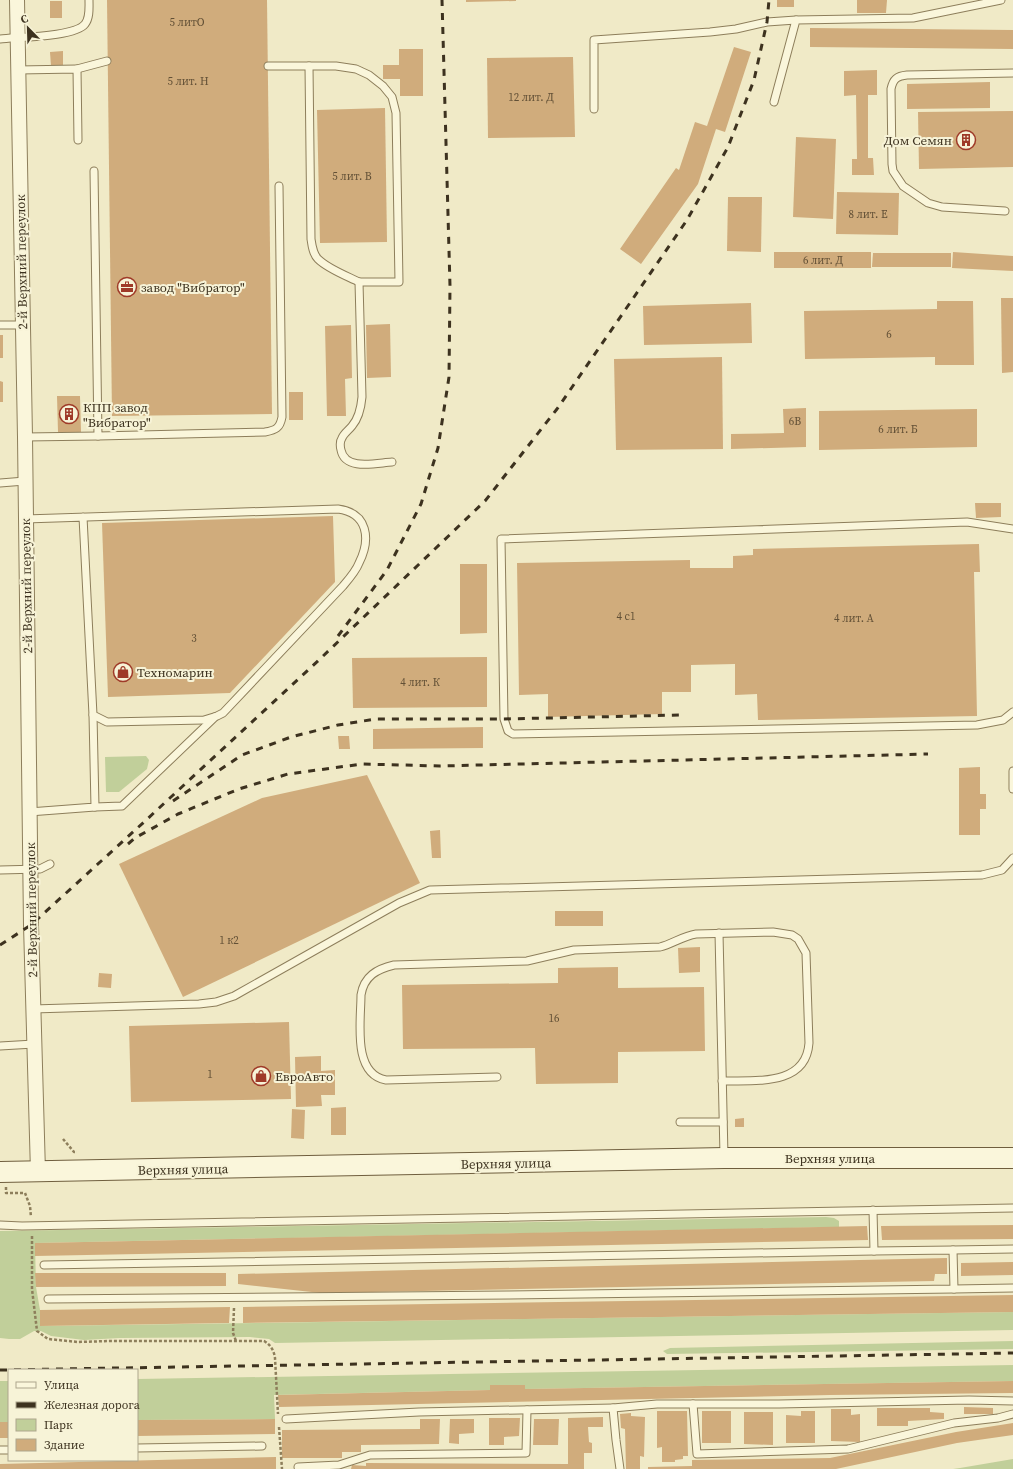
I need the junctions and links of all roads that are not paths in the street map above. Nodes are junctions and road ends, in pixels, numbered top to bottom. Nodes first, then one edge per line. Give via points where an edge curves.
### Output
1 (17, 0) edge
2 (89, 0) edge
3 (1001, 0) edge
4 (796, 20) junction
5 (18, 37) junction
6 (0, 39) edge
7 (107, 61) dead end
8 (268, 66) dead end
9 (309, 66) junction
10 (77, 69) junction
11 (18, 70) junction
12 (1013, 73) edge
13 (774, 102) dead end
14 (594, 109) dead end
15 (78, 140) dead end
16 (94, 171) dead end
17 (279, 186) dead end
18 (1005, 211) dead end
19 (359, 282) junction
20 (0, 325) edge
21 (22, 325) junction
22 (98, 436) junction
23 (25, 437) junction
24 (392, 462) dead end
25 (25, 481) junction
26 (0, 483) edge
27 (83, 517) junction
28 (25, 519) junction
29 (1013, 528) edge
30 (1013, 712) edge
31 (93, 715) junction
32 (216, 716) junction
33 (1013, 771) edge
34 (1013, 789) edge
35 (95, 807) junction
36 (29, 812) junction
37 (1013, 858) edge
38 (50, 864) dead end
39 (30, 869) junction
40 (0, 870) edge
41 (719, 933) junction
42 (33, 1009) junction
43 (34, 1044) junction
44 (0, 1046) edge
45 (497, 1077) dead end
46 (722, 1081) junction
47 (680, 1122) dead end
48 (723, 1122) junction
49 (724, 1158) junction
50 (1013, 1158) edge
51 (0, 1172) edge
52 (38, 1172) junction
53 (1013, 1208) edge
54 (873, 1210) junction
55 (0, 1225) edge
56 (1013, 1249) edge
57 (953, 1250) junction
58 (874, 1251) junction
59 (44, 1264) dead end
60 (1013, 1288) edge
61 (954, 1289) junction
62 (48, 1299) dead end
63 (1013, 1401) edge
64 (694, 1404) junction
65 (613, 1408) junction
66 (527, 1410) junction
67 (1013, 1414) edge
68 (286, 1419) dead end
69 (262, 1446) dead end
70 (138, 1448) edge
71 (298, 1467) dead end
72 (620, 1469) edge

1 - 5 street, 2-й Верхний переулок
2 - 5 lane via 85,24 76,31
3 - 4 lane via 913,18
4 - 13 lane
4 - 14 lane via 767,22 710,32 594,40
5 - 6 lane
5 - 11 street, 2-й Верхний переулок
7 - 10 lane
8 - 9 lane
9 - 19 lane via 310,239 318,258
9 - 19 lane via 356,69 383,86 392,97 396,113 399,282
10 - 11 lane
10 - 15 lane
11 - 21 street, 2-й Верхний переулок
12 - 18 lane via 907,75 896,78 891,89 892,164 893,171 903,186 928,203 942,207
16 - 22 lane
17 - 22 lane via 282,417 277,429 265,432
19 - 24 lane via 361,407 358,417 340,446 346,460 356,464
20 - 21 lane
21 - 23 street, 2-й Верхний переулок
22 - 23 lane
23 - 25 street, 2-й Верхний переулок
25 - 26 lane
25 - 28 street, 2-й Верхний переулок
27 - 28 lane
27 - 31 lane
27 - 32 lane via 338,509 348,510 362,523 365,544 359,565 343,586 223,713
28 - 36 street, 2-й Верхний переулок
29 - 30 lane via 967,522 501,539 504,719 508,731 513,734 978,725 1003,720
31 - 32 lane via 107,722 204,720
31 - 35 lane
32 - 35 lane via 122,806
33 - 34 lane
35 - 36 lane
36 - 39 street, 2-й Верхний переулок
37 - 42 lane via 1002,870 982,875 430,890 399,903 234,996 216,1002
38 - 39 lane via 40,869
39 - 40 lane
39 - 42 street, 2-й Верхний переулок
41 - 45 lane via 686,936 660,947 574,950 527,961 394,965 374,972 367,978 361,994 360,1047 366,1067 378,1079
41 - 46 lane
41 - 46 lane via 773,932 792,935 798,939 806,953 810,1043 805,1060 791,1074 769,1080
42 - 43 street, 2-й Верхний переулок
43 - 44 lane
43 - 52 street, 2-й Верхний переулок
46 - 48 lane
47 - 48 lane
48 - 49 lane
49 - 50 street, Верхняя улица
49 - 52 street, Верхняя улица
51 - 52 street, Верхняя улица
53 - 54 lane
54 - 55 lane
54 - 58 lane
56 - 57 lane
57 - 58 lane
57 - 61 lane
58 - 59 lane
60 - 61 lane
61 - 62 lane
63 - 64 lane
64 - 65 lane
64 - 67 lane via 696,1454 848,1449 954,1424
65 - 66 lane
65 - 72 lane
66 - 68 lane via 419,1412
66 - 71 lane via 526,1453 370,1455 339,1465
69 - 70 lane

